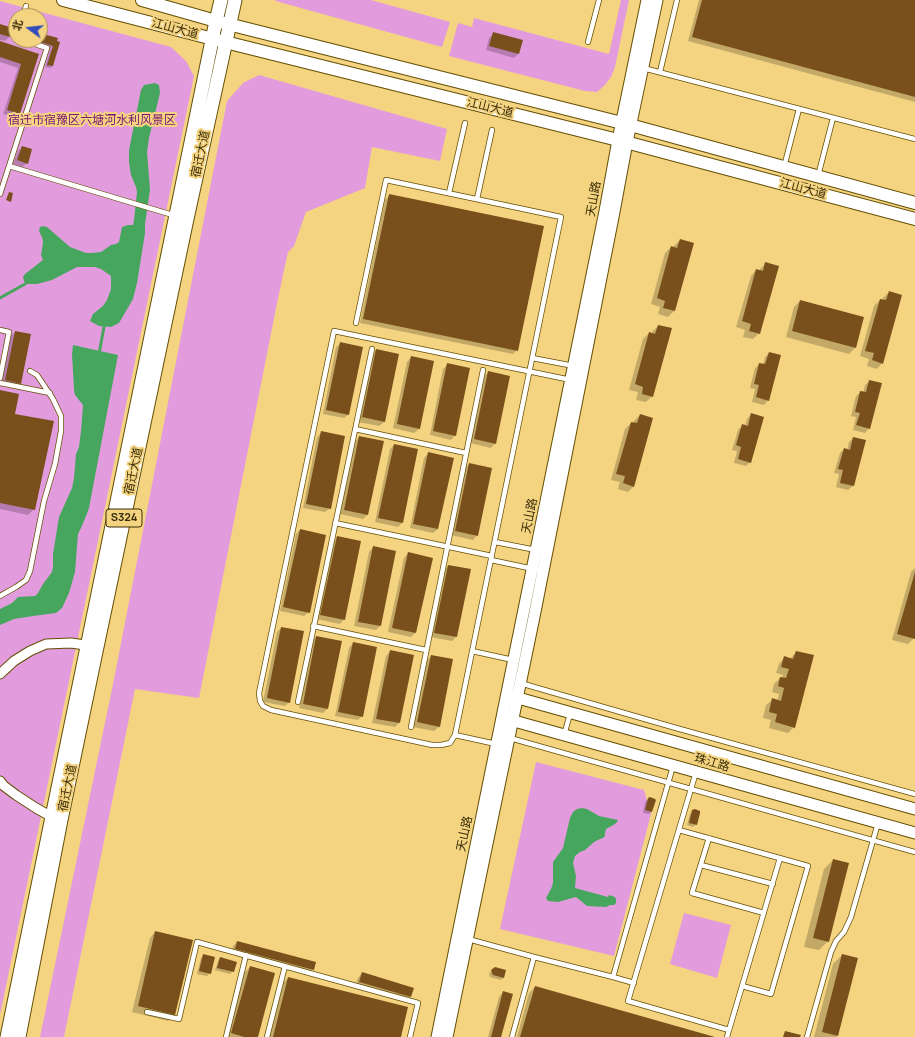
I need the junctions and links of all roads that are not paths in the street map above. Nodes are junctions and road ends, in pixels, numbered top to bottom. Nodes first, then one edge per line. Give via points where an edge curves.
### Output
1 (64, 0) edge
2 (142, 0) edge
3 (221, 0) edge
4 (235, 0) edge
5 (599, 0) edge
6 (647, 0) edge
7 (657, 0) edge
8 (677, 0) edge
9 (216, 21) junction
10 (230, 24) junction
11 (212, 39) junction
12 (226, 42) junction
13 (588, 42) dead end
14 (47, 48) edge
15 (643, 68) junction
16 (660, 72) junction
17 (799, 109) junction
18 (833, 118) junction
19 (465, 123) dead end
20 (626, 124) junction
21 (492, 130) dead end
22 (915, 139) edge
23 (622, 141) junction
24 (9, 166) junction
25 (784, 167) junction
26 (818, 176) junction
27 (0, 194) edge
28 (449, 194) junction
29 (477, 199) junction
30 (915, 203) edge
31 (182, 217) junction
32 (915, 219) edge
33 (356, 323) dead end
34 (0, 330) edge
35 (372, 349) dead end
36 (532, 358) junction
37 (579, 367) junction
38 (483, 370) dead end
39 (30, 371) dead end
40 (529, 372) junction
41 (0, 378) edge
42 (576, 381) junction
43 (0, 383) edge
44 (50, 393) junction
45 (355, 429) junction
46 (466, 453) junction
47 (335, 523) junction
48 (494, 542) junction
49 (447, 546) junction
50 (542, 551) junction
51 (491, 558) junction
52 (538, 570) junction
53 (0, 596) edge
54 (313, 626) junction
55 (92, 646) junction
56 (426, 650) junction
57 (472, 651) junction
58 (519, 661) junction
59 (0, 674) edge
60 (515, 682) junction
61 (512, 696) junction
62 (298, 702) dead end
63 (570, 713) junction
64 (507, 719) junction
65 (411, 727) dead end
66 (455, 735) junction
67 (564, 735) junction
68 (503, 741) junction
69 (673, 766) junction
70 (696, 772) junction
71 (0, 781) edge
72 (668, 783) junction
73 (691, 789) junction
74 (915, 794) edge
75 (915, 810) edge
76 (56, 819) junction
77 (878, 823) junction
78 (679, 830) junction
79 (915, 833) edge
80 (709, 838) junction
81 (873, 840) junction
82 (915, 852) edge
83 (780, 858) junction
84 (701, 865) junction
85 (773, 884) junction
86 (764, 913) junction
87 (468, 939) junction
88 (246, 955) junction
89 (534, 957) junction
90 (285, 966) junction
91 (613, 977) junction
92 (634, 983) junction
93 (742, 986) junction
94 (147, 1012) dead end
95 (729, 1030) junction
96 (7, 1037) edge
97 (19, 1037) edge
98 (226, 1037) edge
99 (267, 1037) edge
100 (410, 1037) edge
101 (437, 1037) edge
102 (447, 1037) edge
103 (512, 1037) edge
104 (727, 1037) edge
105 (807, 1037) edge

1 - 11 main road, 江山大道
2 - 9 main road, 江山大道
3 - 9 main road, 宿迁大道 / S324
4 - 10 main road, 宿迁大道 / S324
5 - 13 lane
6 - 20 street, 天山路
7 - 15 street, 天山路
8 - 16 lane
9 - 10 main road, 江山大道
9 - 11 main road, 宿迁大道 / S324
10 - 12 main road, 宿迁大道 / S324
10 - 20 main road, 江山大道
11 - 12 main road, 江山大道
11 - 31 main road, 宿迁大道 / S324
12 - 23 main road, 江山大道
12 - 31 main road, 宿迁大道 / S324
14 - 24 lane
15 - 16 lane
15 - 20 street, 天山路
16 - 17 lane
17 - 18 lane
17 - 25 lane
18 - 22 lane
18 - 26 lane
19 - 28 lane
20 - 23 street, 天山路
20 - 25 main road, 江山大道
21 - 29 lane
23 - 32 main road, 江山大道
23 - 37 street, 天山路 via 605,211
24 - 27 lane
24 - 31 lane
25 - 26 main road, 江山大道
26 - 30 main road, 江山大道
28 - 29 lane
28 - 33 lane via 386,180
29 - 36 lane via 561,217
31 - 55 main road, 宿迁大道 / S324
34 - 41 lane via 9,332
35 - 45 lane
36 - 37 lane
36 - 40 lane
37 - 42 street, 天山路
38 - 46 lane
39 - 44 lane via 37,375
40 - 42 lane
40 - 48 lane
40 - 66 lane via 334,331 259,693 263,706 271,710 371,732 432,745 450,743
42 - 50 street, 天山路
43 - 44 lane
44 - 53 lane via 61,416 61,431 30,571 26,580
45 - 46 lane
45 - 47 lane
46 - 49 lane
47 - 49 lane
47 - 54 lane
48 - 50 lane
48 - 51 lane
49 - 51 lane
49 - 56 lane
50 - 52 street, 天山路
51 - 52 lane
51 - 57 lane
52 - 58 street, 天山路
54 - 56 lane
54 - 62 lane
55 - 59 street via 71,643 46,644 14,661
55 - 76 main road, 宿迁大道 / S324
56 - 65 lane
57 - 58 lane
57 - 66 lane
58 - 60 street, 天山路
60 - 61 street, 天山路
60 - 74 lane
61 - 63 street, 珠江路
61 - 64 street, 天山路
63 - 67 lane
63 - 75 street, 珠江路
64 - 67 street, 珠江路
64 - 68 street, 天山路
66 - 68 lane
67 - 69 street, 珠江路
68 - 72 lane
68 - 87 street, 天山路
68 - 101 street, 天山路
69 - 70 street, 珠江路
69 - 72 lane
70 - 73 lane
70 - 77 street, 珠江路
71 - 76 street via 16,795
72 - 73 lane
72 - 91 lane
73 - 78 lane
73 - 81 lane
76 - 96 main road, 宿迁大道 / S324
76 - 97 main road, 宿迁大道 / S324
77 - 79 street, 珠江路
77 - 81 lane
78 - 80 lane
78 - 92 lane
80 - 83 lane
80 - 84 lane
81 - 82 lane
81 - 105 lane via 851,917 831,952
83 - 85 lane
83 - 93 lane via 808,866 771,994
84 - 85 lane
84 - 86 lane via 692,893
85 - 86 lane
86 - 93 lane
87 - 89 lane
87 - 102 street, 天山路
88 - 90 lane
88 - 94 lane via 197,942 179,1020
88 - 98 lane
89 - 91 lane
89 - 103 lane
90 - 99 lane
90 - 100 lane via 418,1003
91 - 92 lane
92 - 95 lane via 628,1001
93 - 95 lane
95 - 104 lane

